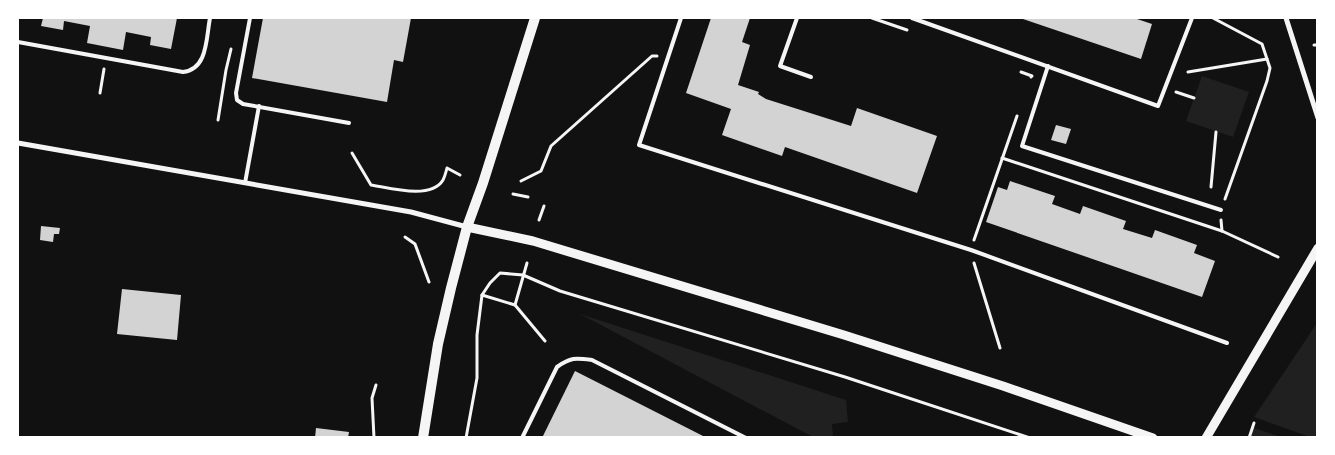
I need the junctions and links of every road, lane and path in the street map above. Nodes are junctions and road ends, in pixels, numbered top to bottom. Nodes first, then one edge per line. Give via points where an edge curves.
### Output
1 (210, 18) edge
2 (250, 18) edge
3 (535, 18) edge
4 (681, 18) edge
5 (797, 18) edge
6 (872, 18) edge
7 (912, 18) edge
8 (1192, 18) edge
9 (1213, 18) edge
10 (1286, 18) edge
11 (910, 31) dead end
12 (18, 42) edge
13 (663, 56) dead end
14 (106, 58) junction
15 (1267, 59) junction
16 (1048, 66) junction
17 (1013, 69) dead end
18 (1188, 72) dead end
19 (812, 77) dead end
20 (1028, 85) dead end
21 (1176, 92) dead end
22 (100, 93) dead end
23 (1194, 98) dead end
24 (259, 106) junction
25 (1019, 112) dead end
26 (1318, 118) edge
27 (349, 123) dead end
28 (1216, 132) dead end
29 (18, 142) edge
30 (352, 153) dead end
31 (1002, 158) junction
32 (460, 175) dead end
33 (521, 182) dead end
34 (245, 184) junction
35 (1211, 187) dead end
36 (1228, 191) dead end
37 (414, 192) junction
38 (512, 194) dead end
39 (528, 196) dead end
40 (413, 198) dead end
41 (544, 206) dead end
42 (1221, 210) dead end
43 (540, 220) dead end
44 (467, 227) junction
45 (405, 237) dead end
46 (1318, 248) edge
47 (971, 250) junction
48 (1278, 256) dead end
49 (527, 262) dead end
50 (523, 275) junction
51 (429, 282) dead end
52 (482, 295) junction
53 (515, 305) junction
54 (545, 341) dead end
55 (1227, 343) dead end
56 (1000, 348) dead end
57 (376, 386) dead end
58 (1254, 423) dead end
59 (374, 438) edge
60 (423, 438) edge
61 (466, 438) edge
62 (522, 438) edge
63 (746, 438) edge
64 (1030, 438) edge
65 (1153, 438) edge
66 (1206, 438) edge
67 (1249, 438) edge

1 - 14 lane via 202,60 194,69 183,72
2 - 24 lane via 236,97 243,104
3 - 44 main road
4 - 47 lane via 639,145
5 - 19 lane via 780,66
6 - 11 path
7 - 16 lane
8 - 16 lane via 1158,106
9 - 15 path via 1262,44
10 - 26 street
12 - 14 lane
13 - 33 path via 652,56 551,146 541,171
14 - 22 path
15 - 18 path
15 - 36 path via 1270,68 1268,81
16 - 42 lane via 1022,146
17 - 20 path via 1032,76
21 - 23 path
24 - 27 lane
24 - 34 lane
25 - 31 path
28 - 35 path
29 - 34 street
30 - 37 path via 371,185
31 - 47 path
31 - 48 path via 1222,231
32 - 37 path via 447,168 443,180 436,187
34 - 44 street via 411,212
37 - 40 path
38 - 39 path
41 - 43 path
44 - 60 main road via 438,344
44 - 65 street via 533,241 844,335
45 - 51 path via 415,244
46 - 66 street
47 - 55 lane
47 - 56 path
49 - 50 path
50 - 52 path via 500,273
50 - 53 path
50 - 64 path via 560,291 836,374
52 - 53 path
52 - 61 path via 477,335 477,378
53 - 54 path
57 - 59 path via 372,398
58 - 67 path
62 - 63 lane via 558,367 576,358 592,360

